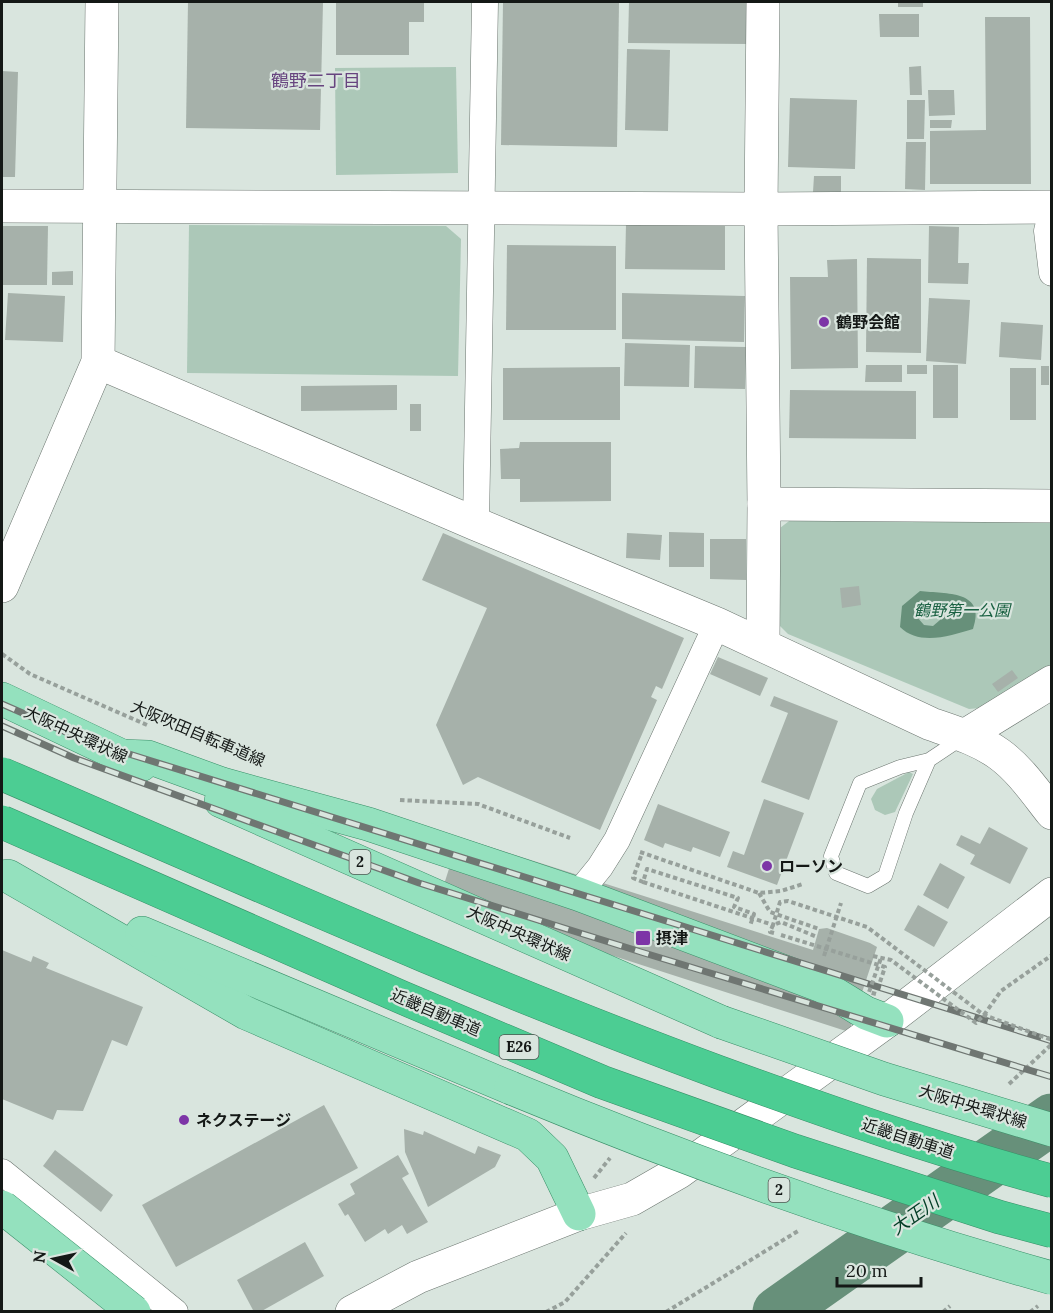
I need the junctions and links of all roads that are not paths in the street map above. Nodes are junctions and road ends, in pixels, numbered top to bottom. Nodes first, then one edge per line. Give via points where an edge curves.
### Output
1 (102, 2) edge
2 (485, 2) edge
3 (763, 2) edge
4 (2, 206) edge
5 (101, 207) junction
6 (482, 208) junction
7 (761, 209) junction
8 (1052, 209) edge
9 (1052, 273) edge
10 (98, 362) junction
11 (764, 504) junction
12 (1052, 506) edge
13 (476, 524) junction
14 (2, 586) edge
15 (717, 624) junction
16 (764, 644) junction
17 (1052, 682) edge
18 (2, 699) edge
19 (966, 735) junction
20 (120, 756) junction
21 (929, 760) junction
22 (2, 774) edge
23 (1052, 813) edge
24 (2, 822) edge
25 (5, 875) edge
26 (578, 894) junction
27 (1052, 894) edge
28 (887, 1021) junction
29 (1052, 1131) edge
30 (2, 1172) edge
31 (1052, 1181) edge
32 (16, 1202) edge
33 (579, 1214) junction
34 (2, 1224) edge
35 (1052, 1231) edge
36 (1052, 1278) edge
37 (395, 1302) edge
38 (134, 1311) edge
39 (175, 1311) edge
40 (352, 1311) edge

1 - 5 street
2 - 6 street
3 - 7 street
4 - 5 street
5 - 6 street
5 - 10 street
6 - 7 street
6 - 13 street
7 - 8 street
7 - 11 street
8 - 9 street via 1047,231
10 - 13 street
10 - 14 street
11 - 12 street
11 - 16 street
13 - 15 street
15 - 16 street
15 - 26 street via 617,840
16 - 19 street via 931,724
17 - 19 street
18 - 20 main road, 大阪中央環状線 / 2
19 - 21 lane
19 - 23 street via 999,754
20 - 26 main road via 148,757 222,784 368,824
20 - 29 main road, 大阪中央環状線 / 2, bridge via 721,1022 884,1079
21 - 21 lane via 885,876 868,886 836,873 831,856 860,783
22 - 31 highway, 近畿自動車道, bridge via 618,1035 818,1108
24 - 35 highway, 近畿自動車道 / E26, bridge via 602,1082 795,1151
25 - 33 main road via 246,1013 528,1135 552,1158
25 - 36 main road, 2, bridge via 590,1121 809,1202 952,1250
26 - 28 main road via 822,986
27 - 28 street
28 - 33 street via 653,1189
30 - 32 street
32 - 34 street
32 - 38 main road, bridge
32 - 39 street
33 - 37 street via 418,1277
37 - 40 street

